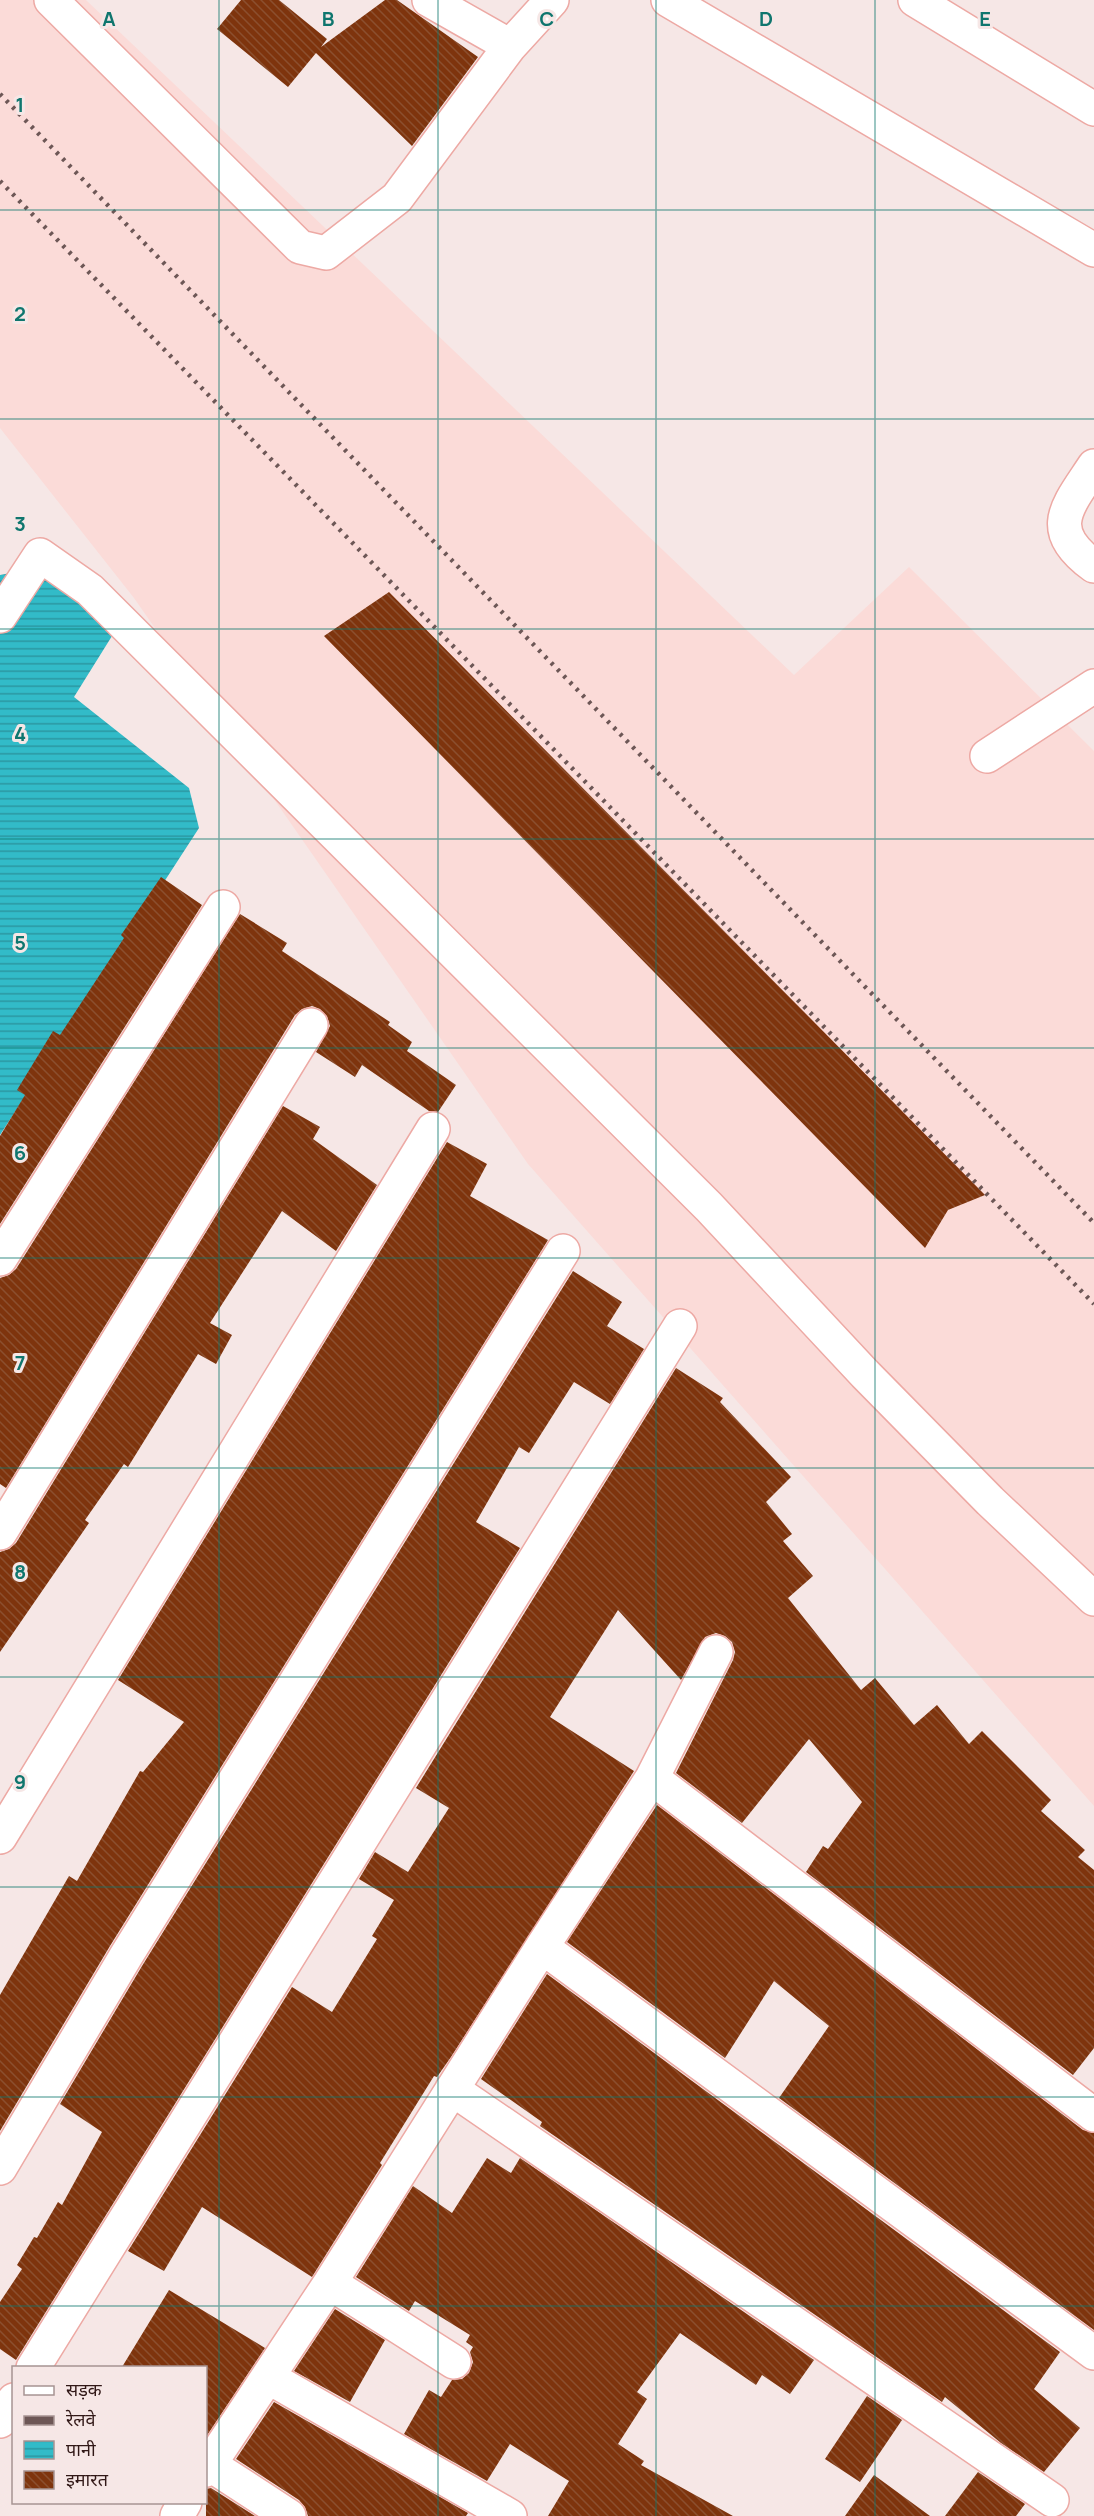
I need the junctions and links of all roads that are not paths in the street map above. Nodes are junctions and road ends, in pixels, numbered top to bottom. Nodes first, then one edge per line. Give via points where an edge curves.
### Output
1 (51, 0) edge
2 (429, 0) edge
3 (552, 0) edge
4 (668, 0) edge
5 (915, 0) edge
6 (510, 46) junction
7 (1094, 108) edge
8 (1094, 250) edge
9 (1094, 466) edge
10 (1094, 566) edge
11 (0, 616) edge
12 (1094, 686) edge
13 (987, 756) dead end
14 (223, 907) dead end
15 (311, 1025) dead end
16 (433, 1129) dead end
17 (563, 1251) dead end
18 (0, 1259) edge
19 (680, 1326) dead end
20 (0, 1533) edge
21 (1094, 1599) edge
22 (716, 1652) dead end
23 (652, 1778) junction
24 (0, 1837) edge
25 (542, 1947) junction
26 (452, 2089) junction
27 (1094, 2115) edge
28 (0, 2168) edge
29 (330, 2283) junction
30 (1094, 2353) edge
31 (454, 2362) dead end
32 (34, 2366) edge
33 (268, 2377) junction
34 (12, 2403) edge
35 (0, 2421) edge
36 (207, 2467) edge
37 (1052, 2500) dead end
38 (289, 2516) edge
39 (510, 2516) edge

1 - 6 street via 300,247 326,253 397,198
2 - 6 street
3 - 6 street
4 - 8 street
5 - 7 street
9 - 10 street via 1066,507 1063,530
11 - 21 street via 40,555 90,590 709,1207 990,1501
12 - 13 street
14 - 18 street
15 - 20 street
16 - 24 street
17 - 28 street
19 - 32 street
22 - 23 street
23 - 25 street
23 - 27 street
25 - 26 street
25 - 30 street
26 - 29 street
26 - 37 street
29 - 31 street
29 - 33 street
33 - 36 street
33 - 39 street
34 - 35 street
36 - 38 street

